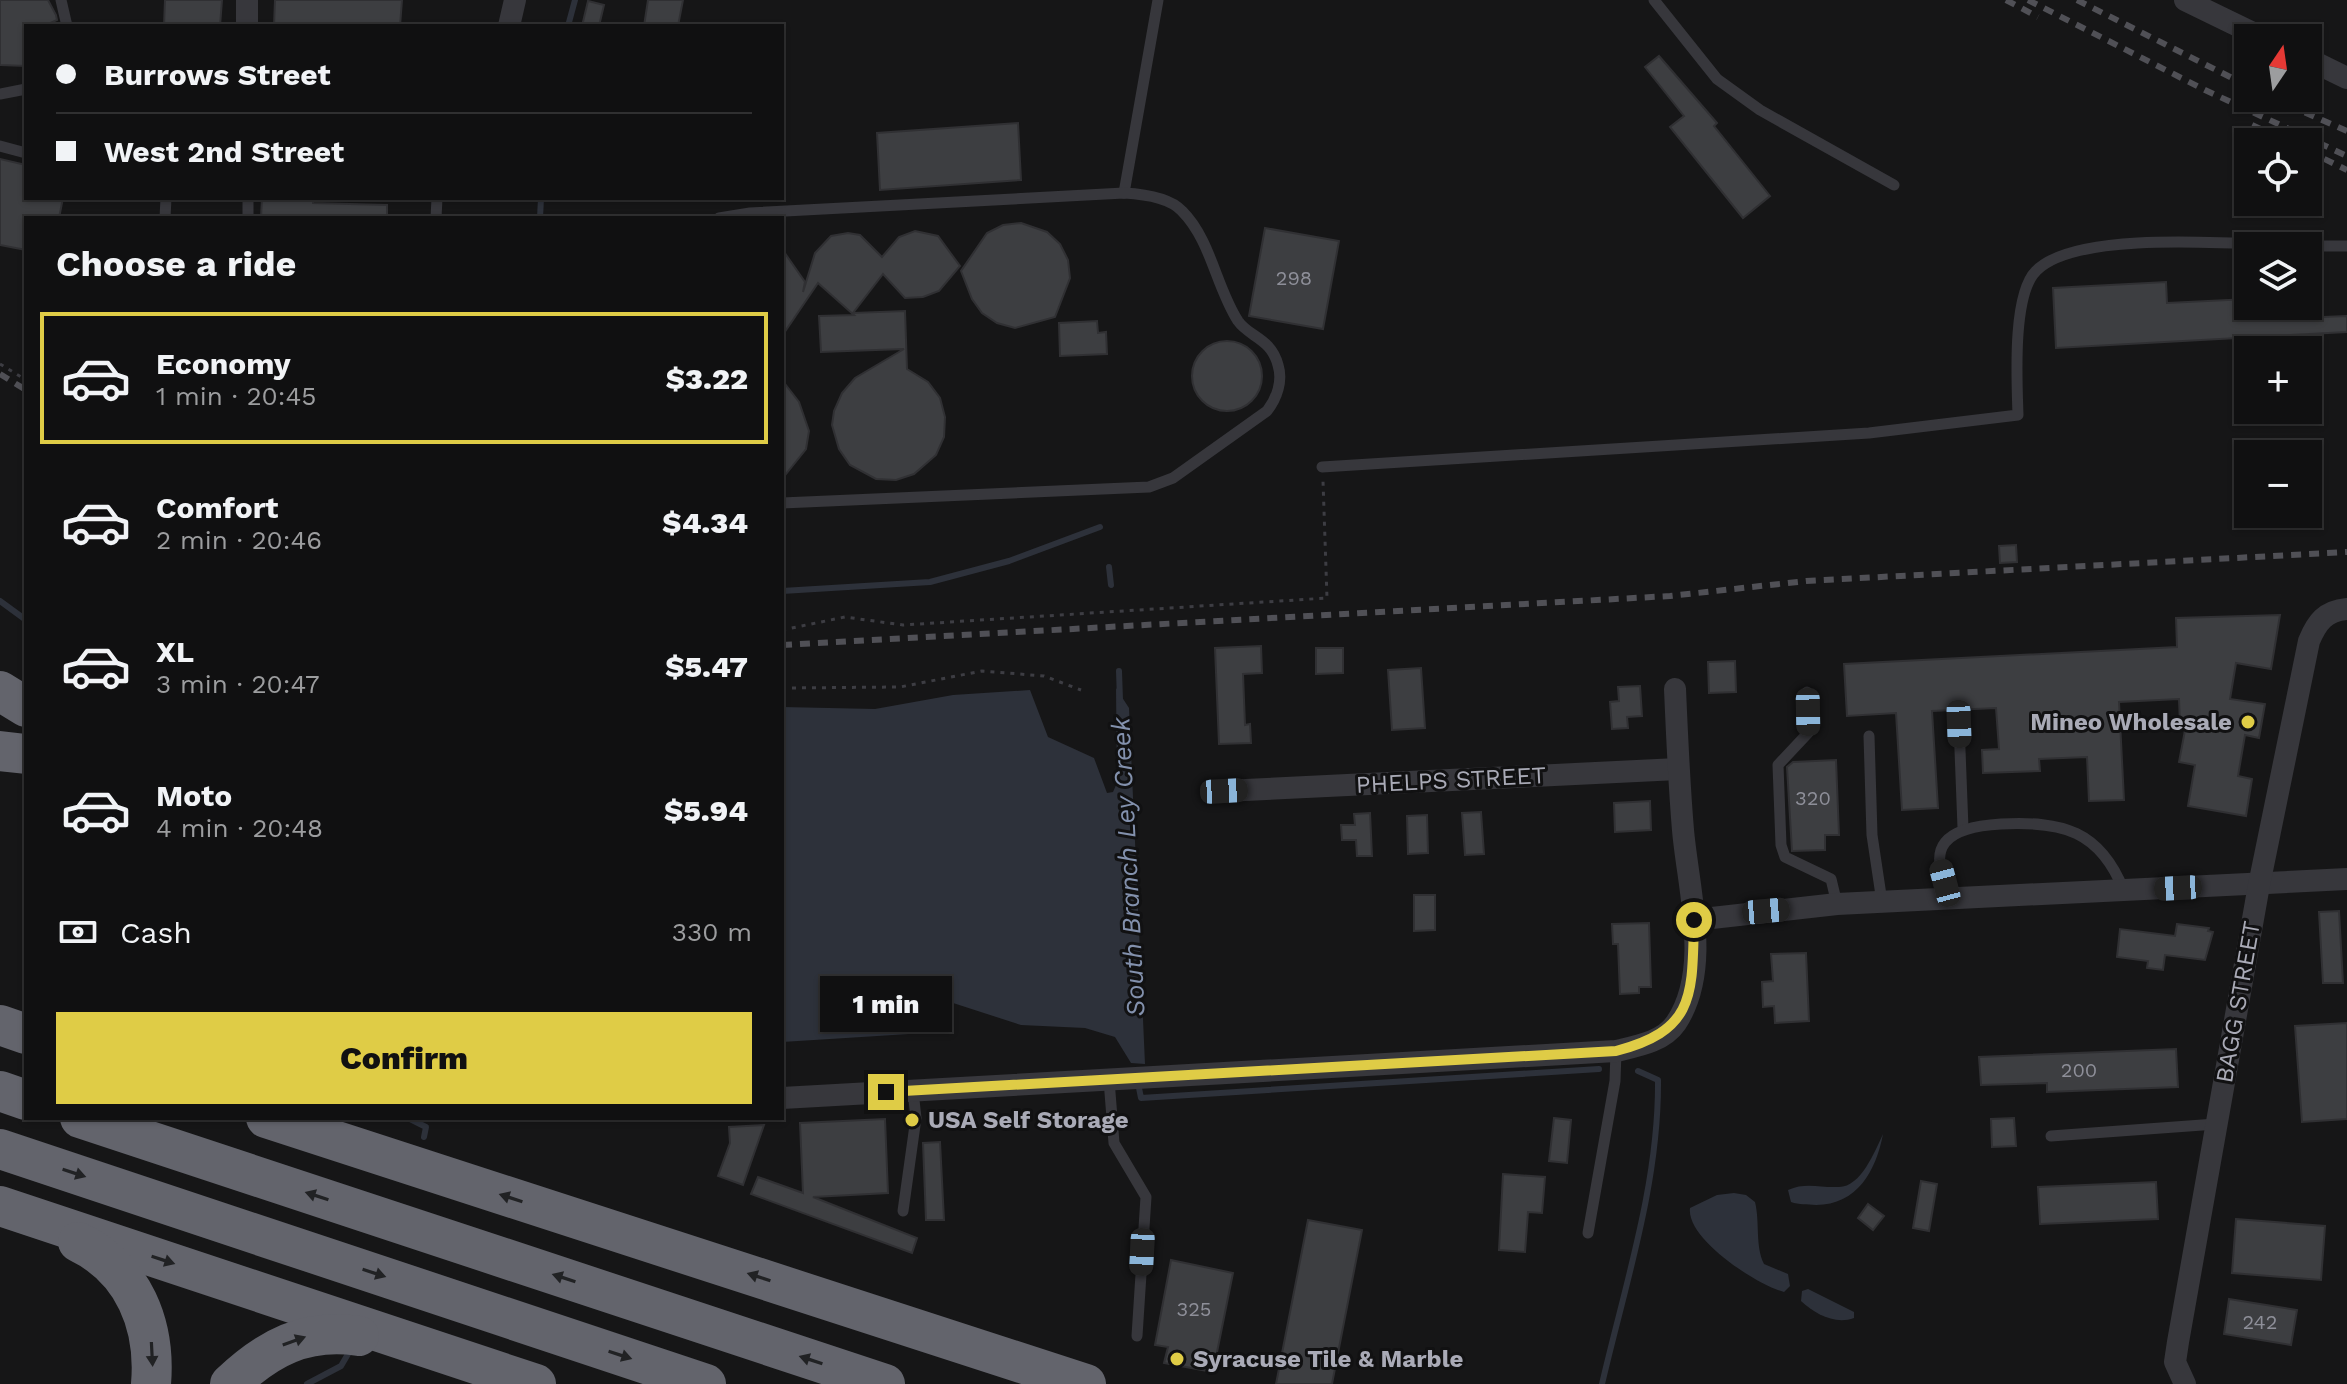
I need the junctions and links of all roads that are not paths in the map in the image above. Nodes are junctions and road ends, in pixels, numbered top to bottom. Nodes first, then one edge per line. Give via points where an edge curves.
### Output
1 (61, 0) edge
2 (247, 0) edge
3 (515, 0) edge
4 (1158, 0) edge
5 (1654, 0) edge
6 (2185, 0) edge
7 (67, 24) edge
8 (247, 24) edge
9 (509, 24) edge
10 (2234, 24) edge
11 (2322, 66) edge
12 (2347, 78) edge
13 (24, 89) edge
14 (0, 94) edge
15 (0, 146) edge
16 (24, 152) edge
17 (1894, 185) dead end
18 (1124, 193) junction
19 (731, 216) edge
20 (2234, 245) edge
21 (2322, 246) edge
22 (2347, 246) edge
23 (1322, 467) road end
24 (784, 503) edge
25 (2347, 609) edge
26 (1675, 689) dead end
27 (0, 691) edge
28 (1807, 692) dead end
29 (24, 706) edge
30 (1959, 724) dead end
31 (1869, 736) dead end
32 (0, 751) edge
33 (24, 754) edge
34 (1678, 769) junction
35 (1224, 791) dead end
36 (1963, 828) junction
37 (2347, 879) edge
38 (2259, 885) junction
39 (2124, 891) junction
40 (1954, 899) junction
41 (1882, 902) junction
42 (1837, 904) junction
43 (1694, 920) junction
44 (0, 1012) edge
45 (24, 1014) edge
46 (0, 1025) edge
47 (24, 1033) edge
48 (1616, 1051) junction
49 (1109, 1080) junction
50 (0, 1091) edge
51 (913, 1091) junction
52 (784, 1098) edge
53 (24, 1099) edge
54 (86, 1120) edge
55 (272, 1120) edge
56 (292, 1120) edge
57 (2216, 1124) junction
58 (2051, 1136) dead end
59 (335, 1142) junction
60 (0, 1149) edge
61 (4, 1208) edge
62 (903, 1211) dead end
63 (1588, 1233) dead end
64 (886, 1318) junction
65 (1137, 1336) dead end
66 (456, 1357) junction
67 (2183, 1382) edge
68 (151, 1384) edge
69 (230, 1384) edge
70 (536, 1384) edge
71 (706, 1384) edge
72 (885, 1384) edge
73 (1042, 1384) edge
74 (1086, 1384) edge

1 - 7 lane
2 - 8 street
3 - 9 street
4 - 18 lane
5 - 17 lane via 1717,79 1760,110
6 - 10 street
11 - 12 street
13 - 14 lane
15 - 16 lane
18 - 19 lane
18 - 24 lane via 1159,198 1181,209 1239,323 1258,335 1277,360 1277,399 1267,411 1173,478 1149,487
20 - 23 lane via 2109,244 2067,252 2035,271 2021,312 2018,415 1869,433
21 - 22 lane
25 - 38 street, BAGG STREET via 2334,610 2316,625 2309,641
26 - 34 street
27 - 29 highway
28 - 42 lane via 1808,733 1778,765 1781,845 1785,857 1831,879
30 - 36 lane
31 - 41 lane via 1872,835
32 - 33 highway
34 - 35 street, PHELPS STREET
34 - 43 street
36 - 39 lane via 2043,822 2062,827 2106,854
36 - 40 lane via 1942,843 1939,863
37 - 38 street
38 - 39 street
38 - 57 street, BAGG STREET
39 - 40 street
40 - 41 street
41 - 42 street
42 - 43 street
43 - 48 street via 1690,984 1678,1020 1650,1042
44 - 45 highway
46 - 47 highway
48 - 49 street
48 - 63 lane
49 - 51 street
49 - 65 lane via 1114,1143 1146,1197
50 - 53 highway
51 - 52 street
51 - 62 lane via 916,1118
72 -> 54 highway
55 - 59 highway
56 - 59 highway
57 - 58 lane
57 - 67 street, BAGG STREET via 2175,1362
64 -> 59 highway
60 -> 71 highway
61 -> 66 highway
61 -> 68 highway via 90,1248 132,1289 154,1352
64 - 73 highway
64 - 74 highway
69 -> 66 highway via 268,1351 317,1334 355,1335
66 - 70 highway

